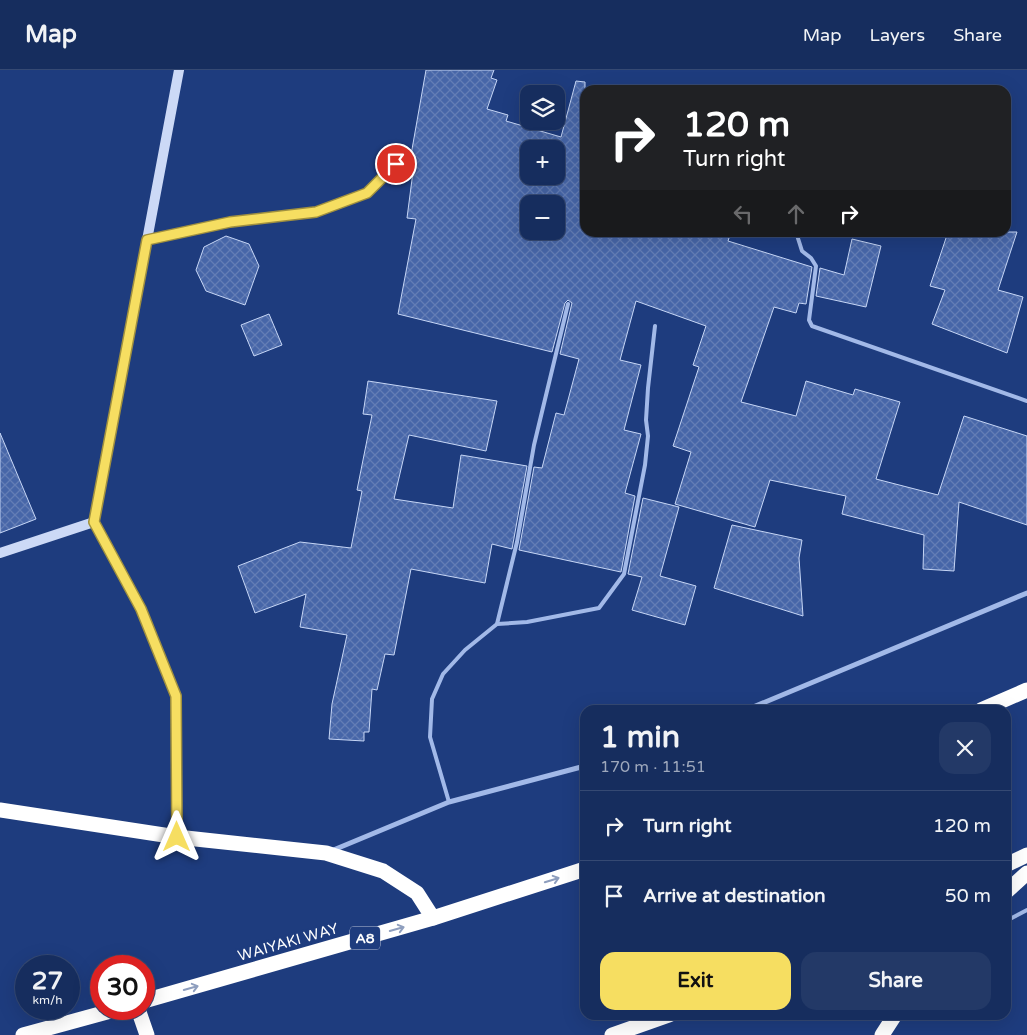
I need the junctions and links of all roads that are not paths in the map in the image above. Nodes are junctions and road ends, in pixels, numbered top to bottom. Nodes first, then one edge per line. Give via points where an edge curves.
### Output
1 (179, 70) edge
2 (396, 164) dead end
3 (798, 237) edge
4 (147, 240) junction
5 (568, 304) dead end
6 (655, 326) dead end
7 (1027, 401) edge
8 (94, 522) junction
9 (0, 553) edge
10 (1027, 592) edge
11 (497, 624) junction
12 (1027, 690) edge
13 (758, 705) edge
14 (992, 705) edge
15 (580, 767) edge
16 (449, 802) junction
17 (0, 810) edge
18 (177, 837) junction
19 (326, 853) junction
20 (1027, 855) edge
21 (1011, 863) edge
22 (580, 871) edge
23 (1027, 873) edge
24 (1011, 887) edge
25 (1027, 910) edge
26 (433, 918) junction
27 (1011, 918) edge
28 (155, 998) edge
29 (90, 1017) edge
30 (142, 1020) edge
31 (655, 1020) edge
32 (892, 1020) edge
33 (23, 1035) edge
34 (147, 1035) edge
35 (612, 1035) edge
36 (882, 1035) edge

1 - 4 street
2 - 4 street via 367,193 316,212 230,222
3 - 7 lane via 802,251 816,266 809,320 812,326
4 - 8 street
5 - 11 lane via 534,444 517,542
6 - 11 lane via 648,388 645,465 624,574 599,608 526,622
8 - 9 street
8 - 18 street via 141,609 176,696
10 - 13 street
11 - 16 lane via 465,650 443,674 432,699 430,737
12 - 14 highway
15 - 16 street
16 - 19 street
17 - 18 highway
18 - 19 highway
19 - 26 highway via 383,870 417,893
20 - 21 highway
26 -> 22 highway, WAIYAKI WAY / A8
23 - 24 highway
25 - 27 lane
28 -> 26 highway, WAIYAKI WAY / A8
29 - 33 highway
30 - 34 highway
31 - 35 highway
32 - 36 highway

